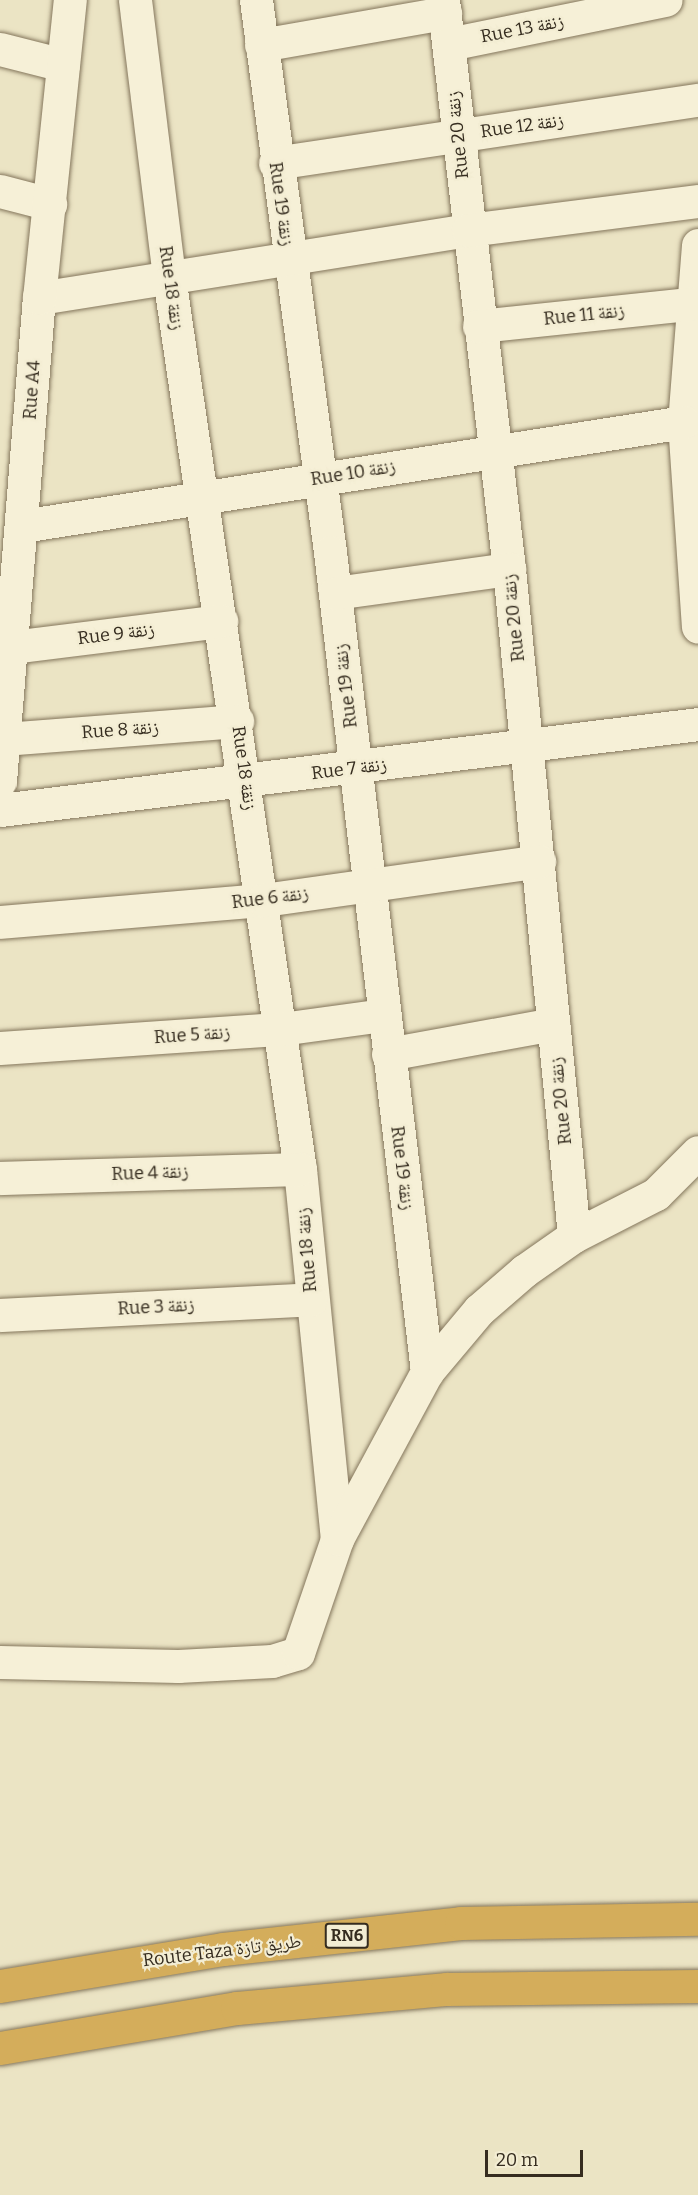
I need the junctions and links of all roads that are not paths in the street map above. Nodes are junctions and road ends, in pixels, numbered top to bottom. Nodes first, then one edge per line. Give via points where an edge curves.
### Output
1 (70, 0) edge
2 (135, 0) edge
3 (256, 0) edge
4 (666, 0) edge
5 (446, 19) edge
6 (261, 45) junction
7 (0, 49) edge
8 (63, 65) junction
9 (698, 100) edge
10 (458, 136) junction
11 (275, 163) junction
12 (0, 191) edge
13 (698, 201) edge
14 (50, 204) junction
15 (468, 230) junction
16 (698, 245) edge
17 (289, 260) junction
18 (169, 277) junction
19 (39, 298) junction
20 (690, 304) junction
21 (478, 326) junction
22 (684, 422) junction
23 (492, 452) junction
24 (319, 477) junction
25 (202, 500) junction
26 (15, 509) edge
27 (509, 569) junction
28 (335, 593) junction
29 (221, 621) junction
30 (698, 627) edge
31 (11, 647) junction
32 (237, 722) junction
33 (698, 724) edge
34 (3, 739) junction
35 (526, 746) junction
36 (356, 769) junction
37 (246, 780) junction
38 (0, 781) edge
39 (0, 810) edge
40 (539, 861) junction
41 (368, 885) junction
42 (263, 900) junction
43 (0, 922) edge
44 (383, 1015) junction
45 (553, 1024) junction
46 (281, 1029) junction
47 (0, 1048) edge
48 (388, 1054) junction
49 (698, 1152) edge
50 (300, 1169) junction
51 (0, 1178) edge
52 (574, 1236) junction
53 (311, 1299) junction
54 (0, 1315) edge
55 (427, 1372) junction
56 (338, 1539) junction
57 (0, 1662) edge
58 (698, 1919) edge
59 (0, 1986) edge
60 (698, 1986) edge
61 (0, 2049) edge

1 - 8 street, Rue A4
2 - 18 street, Rue 18 زنقة
3 - 6 street, Rue 19 زنقة
4 - 5 street, Rue 13 زنقة
5 - 6 street, Rue 13 زنقة
5 - 10 street, Rue 20 زنقة
6 - 11 street, Rue 19 زنقة
7 - 8 street
8 - 14 street, Rue A4
9 - 10 street, Rue 12 زنقة
10 - 11 street, Rue 12 زنقة
10 - 15 street, Rue 20 زنقة
11 - 17 street, Rue 19 زنقة
12 - 14 street
13 - 15 street
14 - 19 street, Rue A4
15 - 17 street
15 - 21 street, Rue 20 زنقة
16 - 20 street
17 - 18 street
17 - 24 street, Rue 19 زنقة
18 - 19 street
18 - 25 street, Rue 18 زنقة
19 - 26 street, Rue A4
20 - 21 street, Rue 11 زنقة
20 - 22 street
21 - 23 street, Rue 20 زنقة
22 - 23 street, Rue 10 زنقة
22 - 30 street
23 - 24 street, Rue 10 زنقة
23 - 27 street, Rue 20 زنقة
24 - 25 street, Rue 10 زنقة
24 - 28 street, Rue 19 زنقة
25 - 26 street, Rue 10 زنقة
25 - 29 street, Rue 18 زنقة
26 - 31 street, Rue A4
27 - 28 street
27 - 35 street, Rue 20 زنقة
28 - 36 street, Rue 19 زنقة
29 - 31 street, Rue 9 زنقة
29 - 32 street, Rue 18 زنقة
31 - 34 street, Rue A4
32 - 34 street, Rue 8 زنقة
32 - 37 street, Rue 18 زنقة
33 - 35 street, Rue 7 زنقة
34 - 38 street, Rue A4
35 - 36 street, Rue 7 زنقة
35 - 40 street, Rue 20 زنقة
36 - 37 street, Rue 7 زنقة
36 - 41 street, Rue 19 زنقة
37 - 39 street, Rue 7 زنقة
37 - 42 street, Rue 18 زنقة
40 - 41 street, Rue 6 زنقة
40 - 45 street, Rue 20 زنقة
41 - 42 street, Rue 6 زنقة
41 - 44 street, Rue 19 زنقة
42 - 43 street, Rue 6 زنقة
42 - 46 street, Rue 18 زنقة
44 - 46 street, Rue 5 زنقة
44 - 48 street, Rue 19 زنقة
45 - 48 street
45 - 52 street, Rue 20 زنقة
46 - 47 street, Rue 5 زنقة
46 - 50 street, Rue 18 زنقة
48 - 55 street, Rue 19 زنقة
49 - 52 street via 656,1194
50 - 51 street, Rue 4 زنقة
50 - 53 street, Rue 18 زنقة
52 - 55 street via 478,1310
53 - 54 street, Rue 3 زنقة
53 - 56 street, Rue 18 زنقة
55 - 56 street
56 - 57 street via 304,1642 288,1658 178,1666
58 - 59 highway, Route Taza طريق تازة / RN6 via 461,1923 224,1949
60 - 61 highway via 447,1989 237,2008

